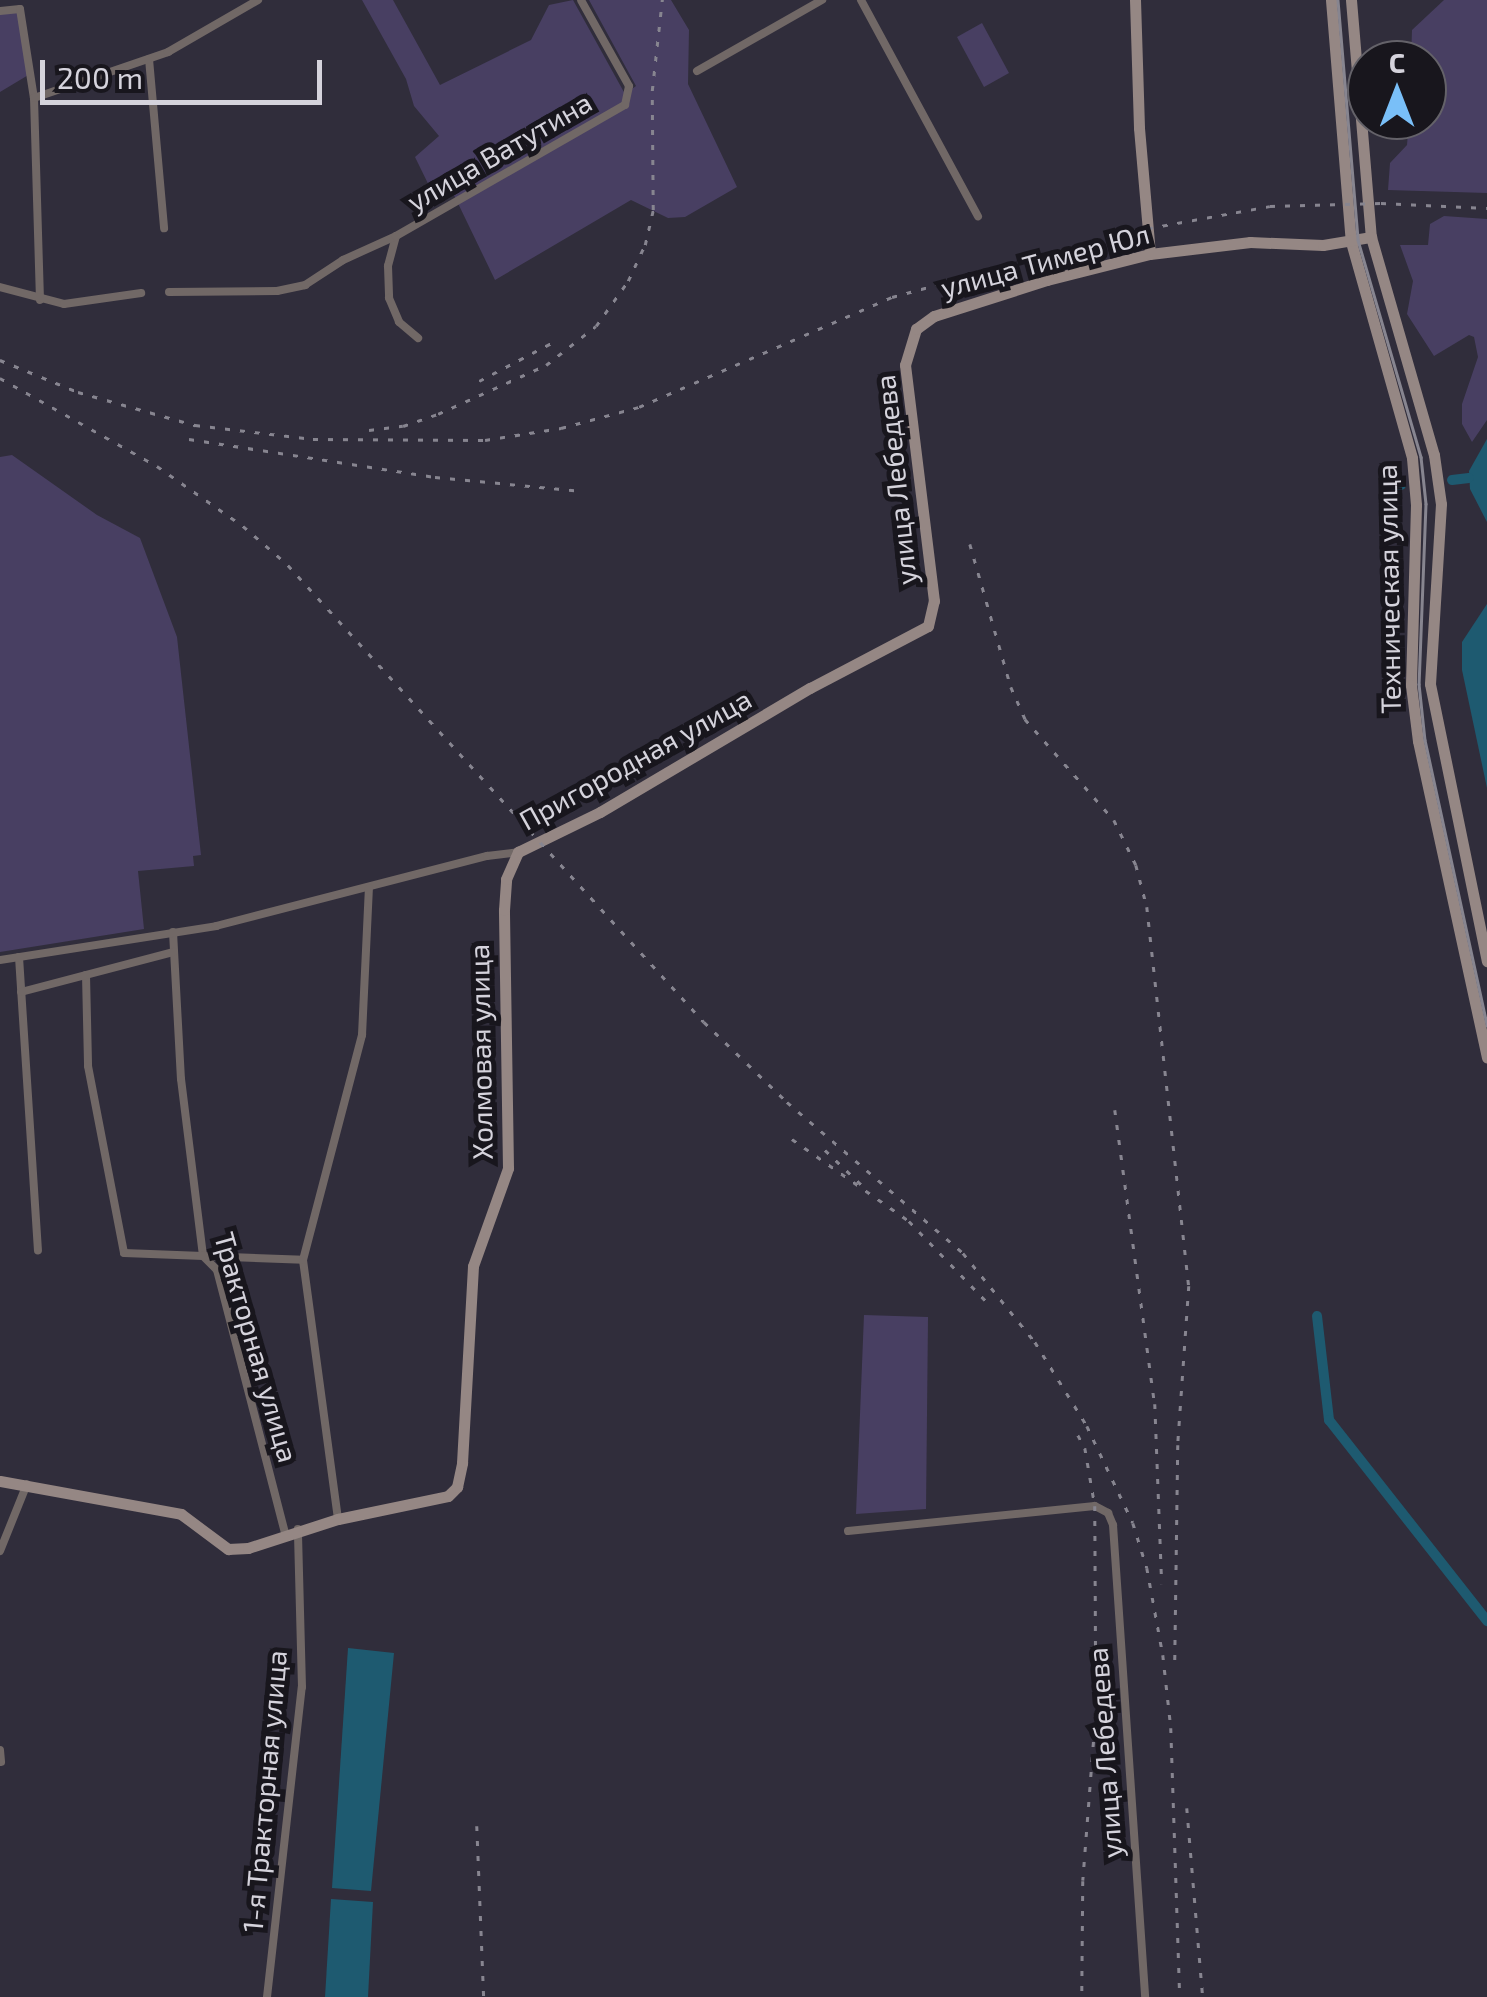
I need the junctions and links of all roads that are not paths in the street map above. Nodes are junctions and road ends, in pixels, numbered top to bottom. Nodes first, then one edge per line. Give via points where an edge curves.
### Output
1 (258, 0) edge
2 (581, 0) edge
3 (822, 0) edge
4 (860, 0) edge
5 (1135, 0) edge
6 (1331, 0) edge
7 (1351, 0) edge
8 (0, 10) edge
9 (149, 59) junction
10 (697, 71) dead end
11 (34, 98) junction
12 (978, 216) dead end
13 (164, 228) dead end
14 (396, 236) junction
15 (1371, 238) junction
16 (1351, 242) junction
17 (1150, 254) junction
18 (0, 287) edge
19 (169, 292) dead end
20 (142, 293) dead end
21 (40, 300) junction
22 (916, 330) joint
23 (418, 338) dead end
24 (928, 626) joint
25 (518, 852) junction
26 (369, 888) junction
27 (173, 932) junction
28 (174, 952) junction
29 (19, 957) junction
30 (0, 960) edge
31 (1487, 961) edge
32 (86, 975) junction
33 (21, 992) junction
34 (1487, 1058) edge
35 (38, 1250) dead end
36 (203, 1256) junction
37 (303, 1260) junction
38 (0, 1481) edge
39 (27, 1484) junction
40 (338, 1518) junction
41 (298, 1529) junction
42 (848, 1531) dead end
43 (285, 1533) junction
44 (0, 1551) edge
45 (0, 1750) edge
46 (1, 1762) edge
47 (267, 1997) edge
48 (1145, 1997) edge

1 - 9 street
2 - 14 street, улица Ватутина via 629,86 625,105
3 - 10 street
4 - 12 street
5 - 17 street
6 - 16 street, Техническая улица
7 - 15 street, Техническая улица
8 - 11 street via 20,8
9 - 11 street
9 - 13 street
11 - 21 street
14 - 19 street, улица Ватутина via 290,290
14 - 23 street via 389,298 399,322
15 - 16 street, улица Тимер Юл
15 - 31 street, Техническая улица via 1434,455 1441,504 1430,684
16 - 17 street, улица Тимер Юл via 1250,242
16 - 34 street, Техническая улица via 1412,458 1411,685
17 - 22 street, улица Тимер Юл via 954,307
18 - 21 street
20 - 21 street via 64,304
22 - 24 street, улица Лебедева via 905,364 934,601
24 - 25 street, Пригородная улица
25 - 26 street, Пригородная улица
25 - 40 street, Холмовая улица via 506,879 504,910 508,1168 473,1266 457,1487 436,1502
26 - 27 street, Пригородная улица
26 - 37 street via 362,1035
27 - 28 street, Тракторная улица
27 - 29 street, Пригородная улица
28 - 32 street
28 - 36 street, Тракторная улица via 181,1079
29 - 30 street, Пригородная улица
29 - 33 street
32 - 33 street
32 - 36 street via 88,1066 124,1252
33 - 35 street
36 - 37 street
36 - 43 street, Тракторная улица via 216,1270
37 - 40 street
38 - 39 street
39 - 43 street via 181,1514 228,1549
39 - 44 street
40 - 41 street
41 - 43 street
41 - 47 street, 1-я Тракторная улица via 302,1687
42 - 48 street, улица Лебедева via 1104,1508 1114,1524
45 - 46 street

